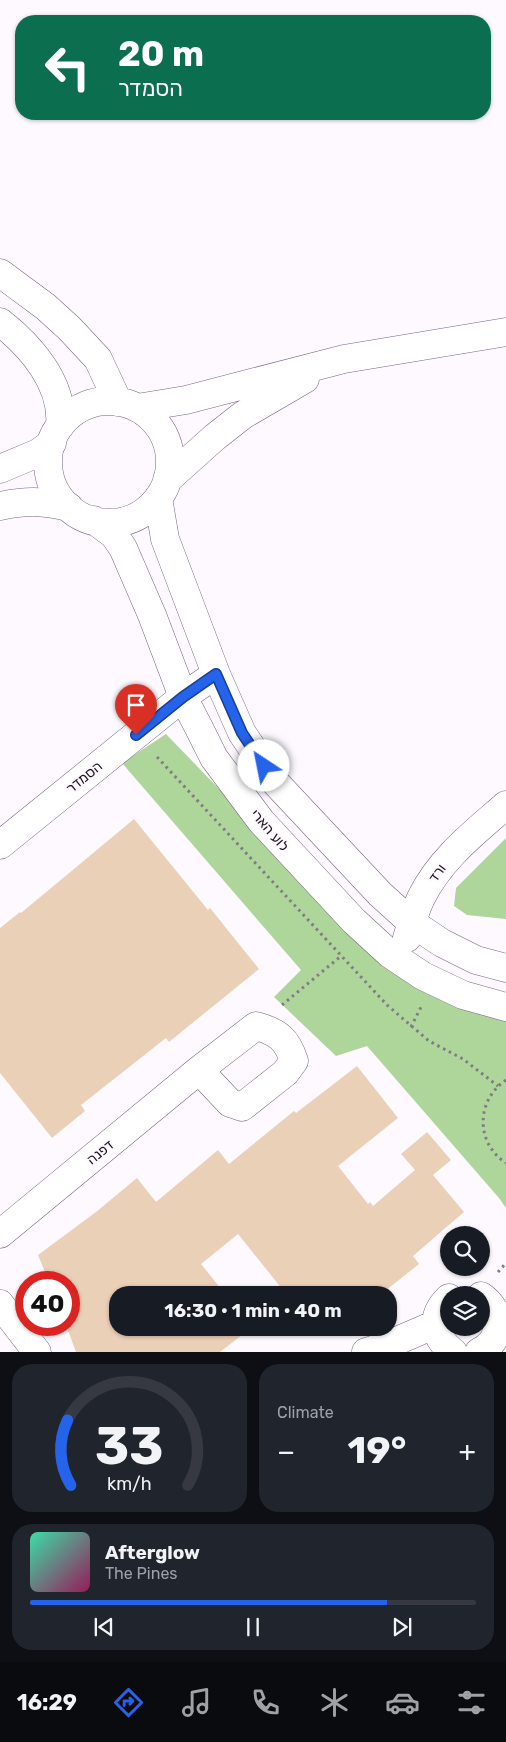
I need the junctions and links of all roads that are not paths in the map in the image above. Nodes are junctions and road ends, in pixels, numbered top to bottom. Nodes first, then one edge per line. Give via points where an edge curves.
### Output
1 (0, 273) edge
2 (0, 322) edge
3 (506, 332) edge
4 (344, 358) junction
5 (128, 405) junction
6 (56, 434) junction
7 (0, 469) edge
8 (162, 489) junction
9 (0, 506) edge
10 (69, 507) junction
11 (94, 520) junction
12 (216, 674) junction
13 (183, 697) junction
14 (506, 805) edge
15 (0, 845) edge
16 (412, 923) junction
17 (400, 961) junction
18 (506, 968) edge
19 (506, 1007) edge
20 (199, 1070) junction
21 (0, 1234) edge
22 (490, 1303) edge
23 (0, 1304) edge
24 (440, 1309) edge
25 (436, 1324) junction
26 (37, 1352) edge
27 (366, 1352) edge
28 (453, 1352) edge
29 (479, 1352) edge

1 - 5 street via 70,329 98,359
2 - 6 street via 33,352 50,381 61,415
3 - 4 street
4 - 5 street via 186,400
4 - 8 street via 244,415 215,437
5 - 6 street via 108,401 90,404 74,412
5 - 8 street via 152,419 167,443 170,461
6 - 7 street via 38,453
6 - 10 street via 49,462 52,481
8 - 11 street via 144,511 128,519 109,523
8 - 12 street via 164,539
9 - 10 street via 26,501
10 - 11 street
11 - 13 street, לוע הארי via 123,548
12 - 13 street, הסמדר
12 - 16 street via 242,733 275,782 380,894
13 - 15 street, הסמדר
13 - 17 street, לוע הארי via 214,758 261,821 354,920
14 - 16 street, ורד via 435,874 420,899
16 - 17 street, ורד
16 - 18 street via 476,960
17 - 19 street, לוע הארי via 464,995
20 - 20 street, דפנה via 256,1026 274,1031 289,1047 294,1061 285,1073 242,1107 230,1104
20 - 21 street, דפנה
22 - 29 street via 495,1310 497,1330 493,1340
23 - 26 street
24 - 25 street
25 - 27 street
25 - 28 street via 444,1346

